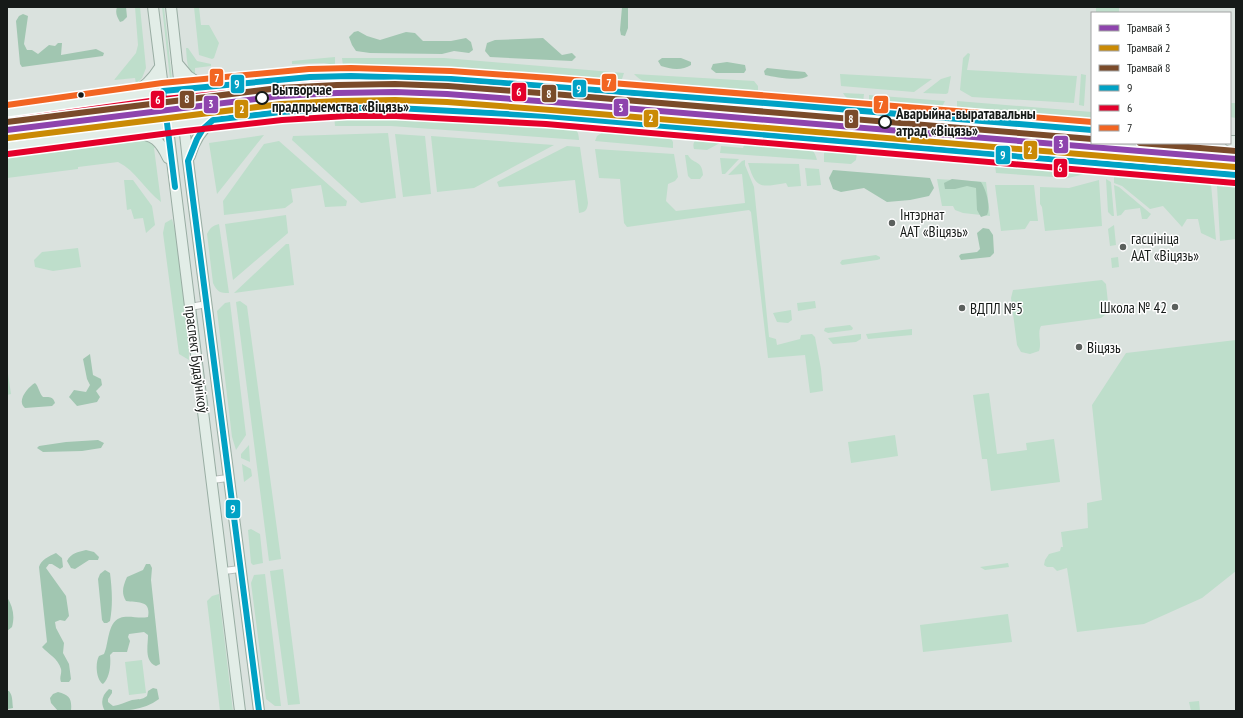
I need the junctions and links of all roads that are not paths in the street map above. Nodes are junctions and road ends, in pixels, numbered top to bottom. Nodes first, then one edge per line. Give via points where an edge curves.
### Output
1 (153, 7) edge
2 (171, 7) edge
3 (177, 63) junction
4 (160, 67) junction
5 (549, 86) junction
6 (205, 87) junction
7 (180, 90) junction
8 (163, 91) junction
9 (663, 95) junction
10 (119, 97) junction
11 (790, 105) junction
12 (7, 113) edge
13 (547, 116) junction
14 (213, 120) junction
15 (1004, 122) junction
16 (184, 123) junction
17 (167, 125) junction
18 (661, 125) junction
19 (1034, 125) junction
20 (1091, 130) edge
21 (125, 131) junction
22 (787, 136) junction
23 (7, 146) edge
24 (1003, 155) junction
25 (1031, 157) junction
26 (188, 161) junction
27 (172, 167) junction
28 (1236, 175) edge
29 (207, 304) junction
30 (190, 307) junction
31 (228, 478) junction
32 (212, 480) junction
33 (240, 569) junction
34 (224, 571) junction
35 (240, 711) edge
36 (259, 711) edge

1 - 4 main road, праспект Будаўнікоў
2 - 3 main road, праспект Будаўнікоў
3 - 6 main road via 188,76
3 - 7 main road, праспект Будаўнікоў
4 - 8 main road, праспект Будаўнікоў
4 - 10 main road via 140,90
5 - 6 main road via 451,79 351,76
5 - 9 main road
5 - 13 main road via 542,89 536,99 538,110
6 - 7 main road
7 - 8 main road
7 - 16 main road, праспект Будаўнікоў
8 - 10 main road
8 - 17 main road, праспект Будаўнікоў
9 - 11 main road
9 - 18 main road via 670,100 674,111 672,119
10 - 12 main road
11 - 15 main road
11 - 22 main road via 783,109 778,119 781,131
13 - 14 main road via 347,108
13 - 18 main road
14 - 16 main road
14 - 26 main road via 193,145
15 - 19 main road
15 - 24 main road via 1014,128 1018,138 1016,146
16 - 17 main road
16 - 26 main road, праспект Будаўнікоў
17 - 21 main road
17 - 27 main road, праспект Будаўнікоў
18 - 22 main road
19 - 20 main road
19 - 25 main road via 1025,132 1022,139 1023,147
21 - 23 main road
21 - 27 main road via 156,139
22 - 24 main road
24 - 25 main road
25 - 28 main road
26 - 29 main road, праспект Будаўнікоў
27 - 30 main road, праспект Будаўнікоў
29 - 30 street
29 - 31 main road, праспект Будаўнікоў
30 - 32 main road, праспект Будаўнікоў
31 - 32 street
31 - 33 main road, праспект Будаўнікоў
32 - 34 main road, праспект Будаўнікоў
33 - 34 street
33 - 36 main road, праспект Будаўнікоў
34 - 35 main road, праспект Будаўнікоў

